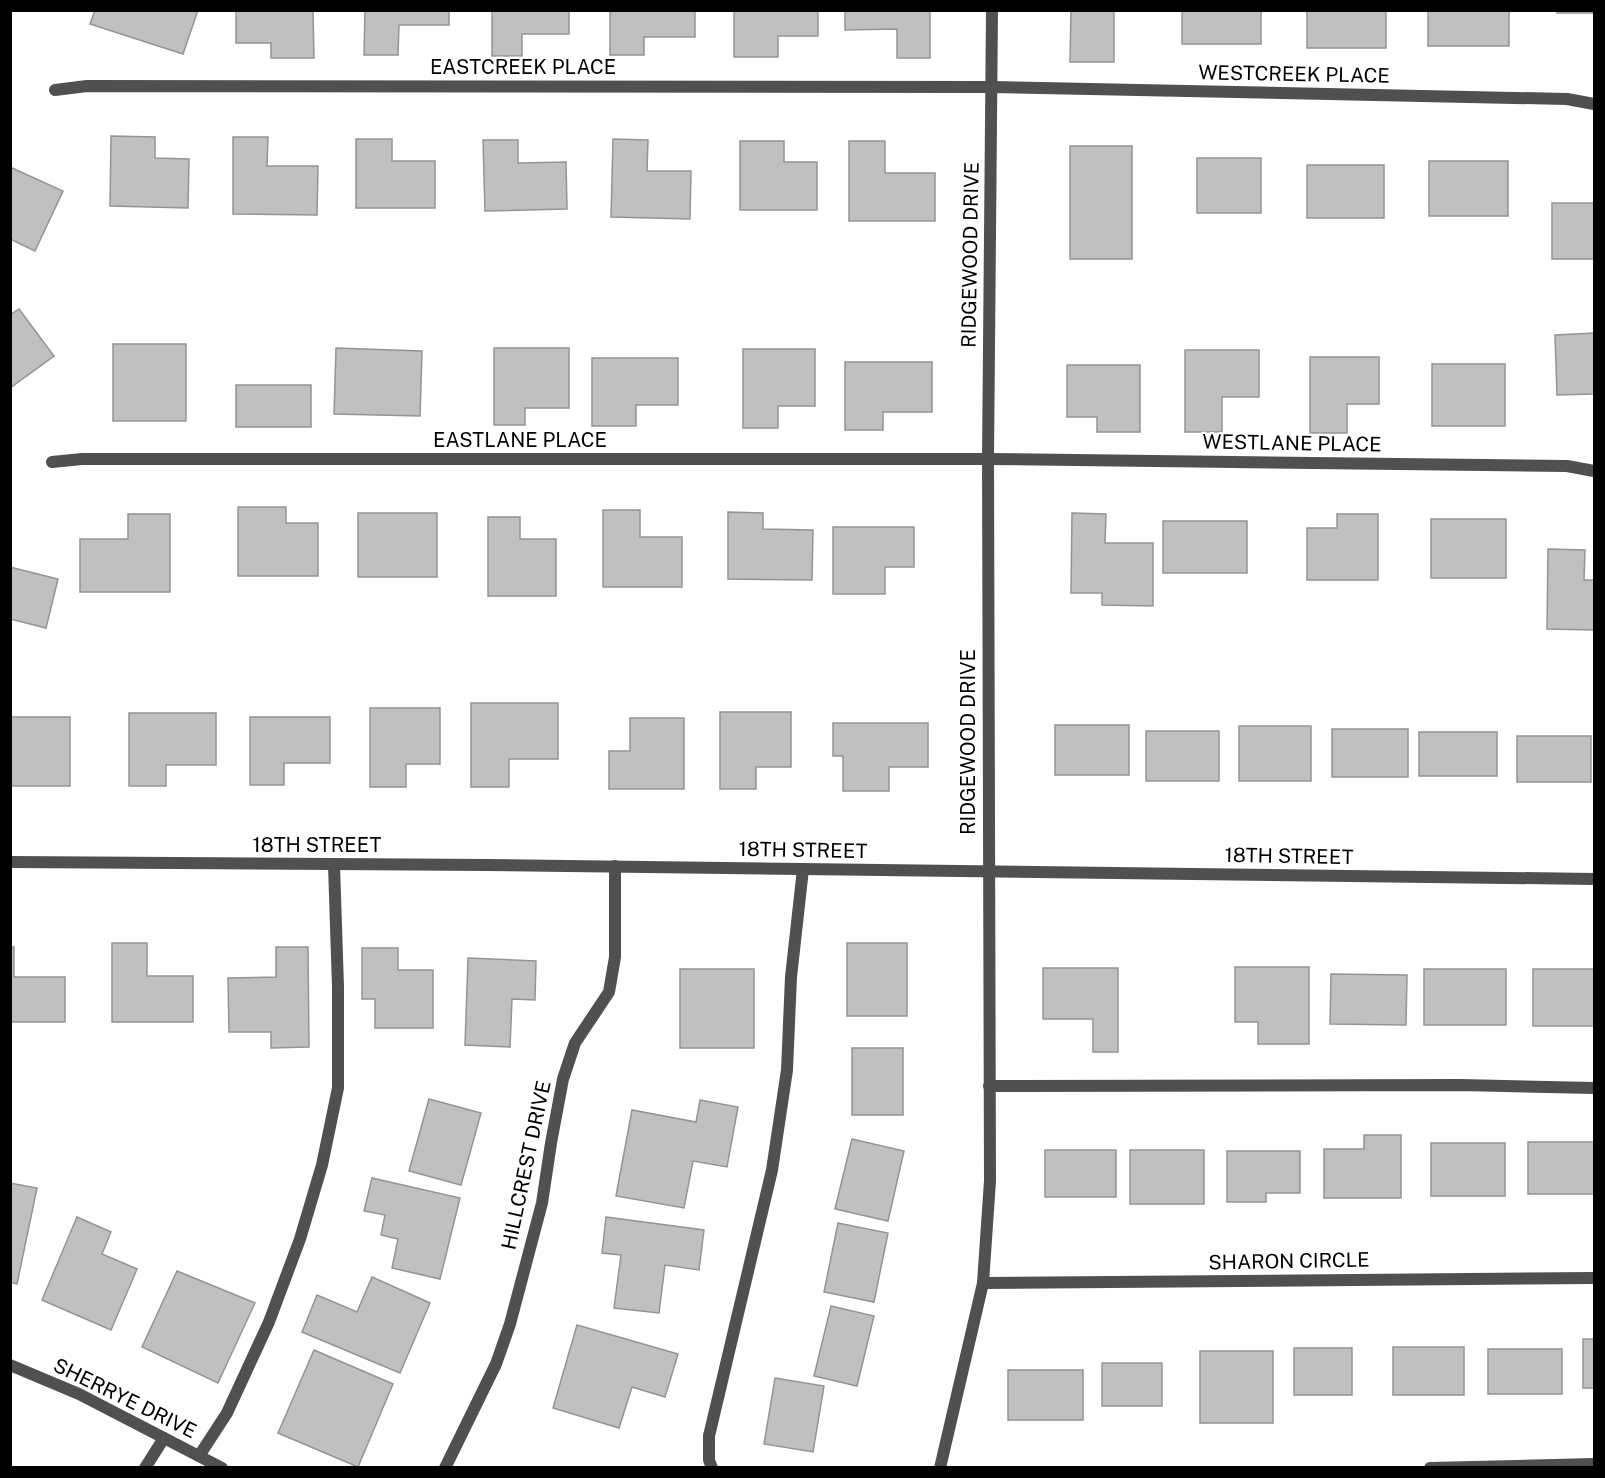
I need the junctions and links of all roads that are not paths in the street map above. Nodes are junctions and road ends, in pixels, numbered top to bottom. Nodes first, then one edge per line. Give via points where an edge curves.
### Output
1 (992, 10) edge
2 (992, 87) junction
3 (55, 90) dead end
4 (1594, 104) edge
5 (988, 459) junction
6 (52, 462) dead end
7 (1594, 471) edge
8 (10, 862) edge
9 (334, 865) junction
10 (615, 867) junction
11 (803, 869) junction
12 (988, 872) junction
13 (1594, 879) edge
14 (989, 1086) junction
15 (1594, 1088) edge
16 (1594, 1278) edge
17 (983, 1283) junction
18 (10, 1365) edge
19 (164, 1438) junction
20 (200, 1456) junction
21 (1594, 1464) edge
22 (146, 1467) edge
23 (222, 1467) edge
24 (444, 1467) edge
25 (712, 1467) edge
26 (940, 1467) edge
27 (1430, 1467) edge

1 - 2 street, RIDGEWOOD DRIVE
2 - 3 street, EASTCREEK PLACE via 87,86
2 - 4 street, WESTCREEK PLACE via 1567,99
2 - 5 street, RIDGEWOOD DRIVE
5 - 6 street, EASTLANE PLACE
5 - 7 street, WESTLANE PLACE via 1567,466
5 - 12 street, RIDGEWOOD DRIVE
8 - 9 street, 18TH STREET
9 - 10 street, 18TH STREET
9 - 20 street via 338,1088 322,1165 269,1322 227,1413
10 - 11 street, 18TH STREET
10 - 24 street, HILLCREST DRIVE via 615,957 609,992 575,1043 563,1078 542,1203 510,1324 496,1364
11 - 12 street, 18TH STREET
11 - 25 street via 791,977 787,1070 772,1170 709,1436
12 - 13 street, 18TH STREET
12 - 14 street, RIDGEWOOD DRIVE
14 - 15 street via 1461,1084
14 - 17 street, RIDGEWOOD DRIVE via 990,1181
16 - 17 street, SHARON CIRCLE
17 - 26 street, RIDGEWOOD DRIVE
18 - 19 street, SHERRYE DRIVE via 79,1394
19 - 20 street, SHERRYE DRIVE
19 - 22 street
20 - 23 street, SHERRYE DRIVE
21 - 27 street

